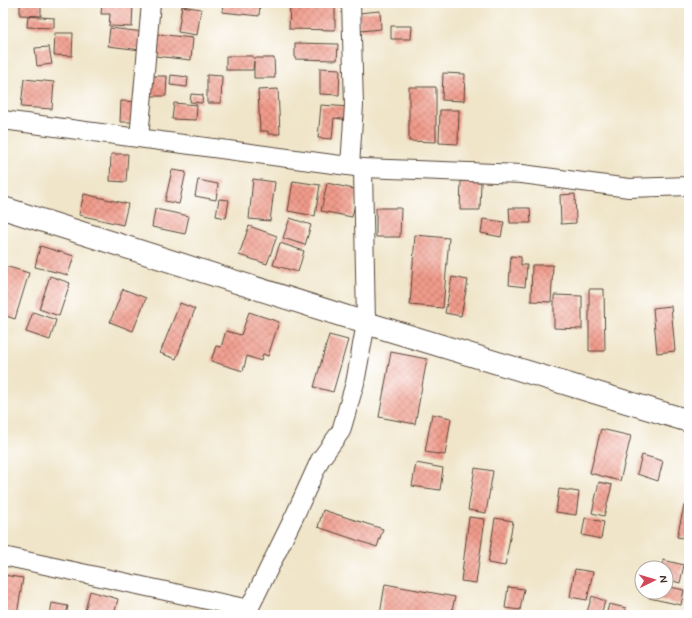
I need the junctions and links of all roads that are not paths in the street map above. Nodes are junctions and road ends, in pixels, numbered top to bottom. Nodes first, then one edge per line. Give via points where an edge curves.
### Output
1 (151, 3) edge
2 (351, 3) edge
3 (3, 120) edge
4 (139, 138) junction
5 (356, 167) junction
6 (689, 186) edge
7 (3, 208) edge
8 (366, 323) junction
9 (689, 421) edge
10 (3, 556) edge
11 (248, 612) edge

1 - 4 street
2 - 5 street
3 - 4 street
4 - 5 street
5 - 6 street via 522,174 629,188
5 - 8 street
7 - 8 main road
8 - 9 main road
8 - 11 street via 341,431 320,460
10 - 11 street

